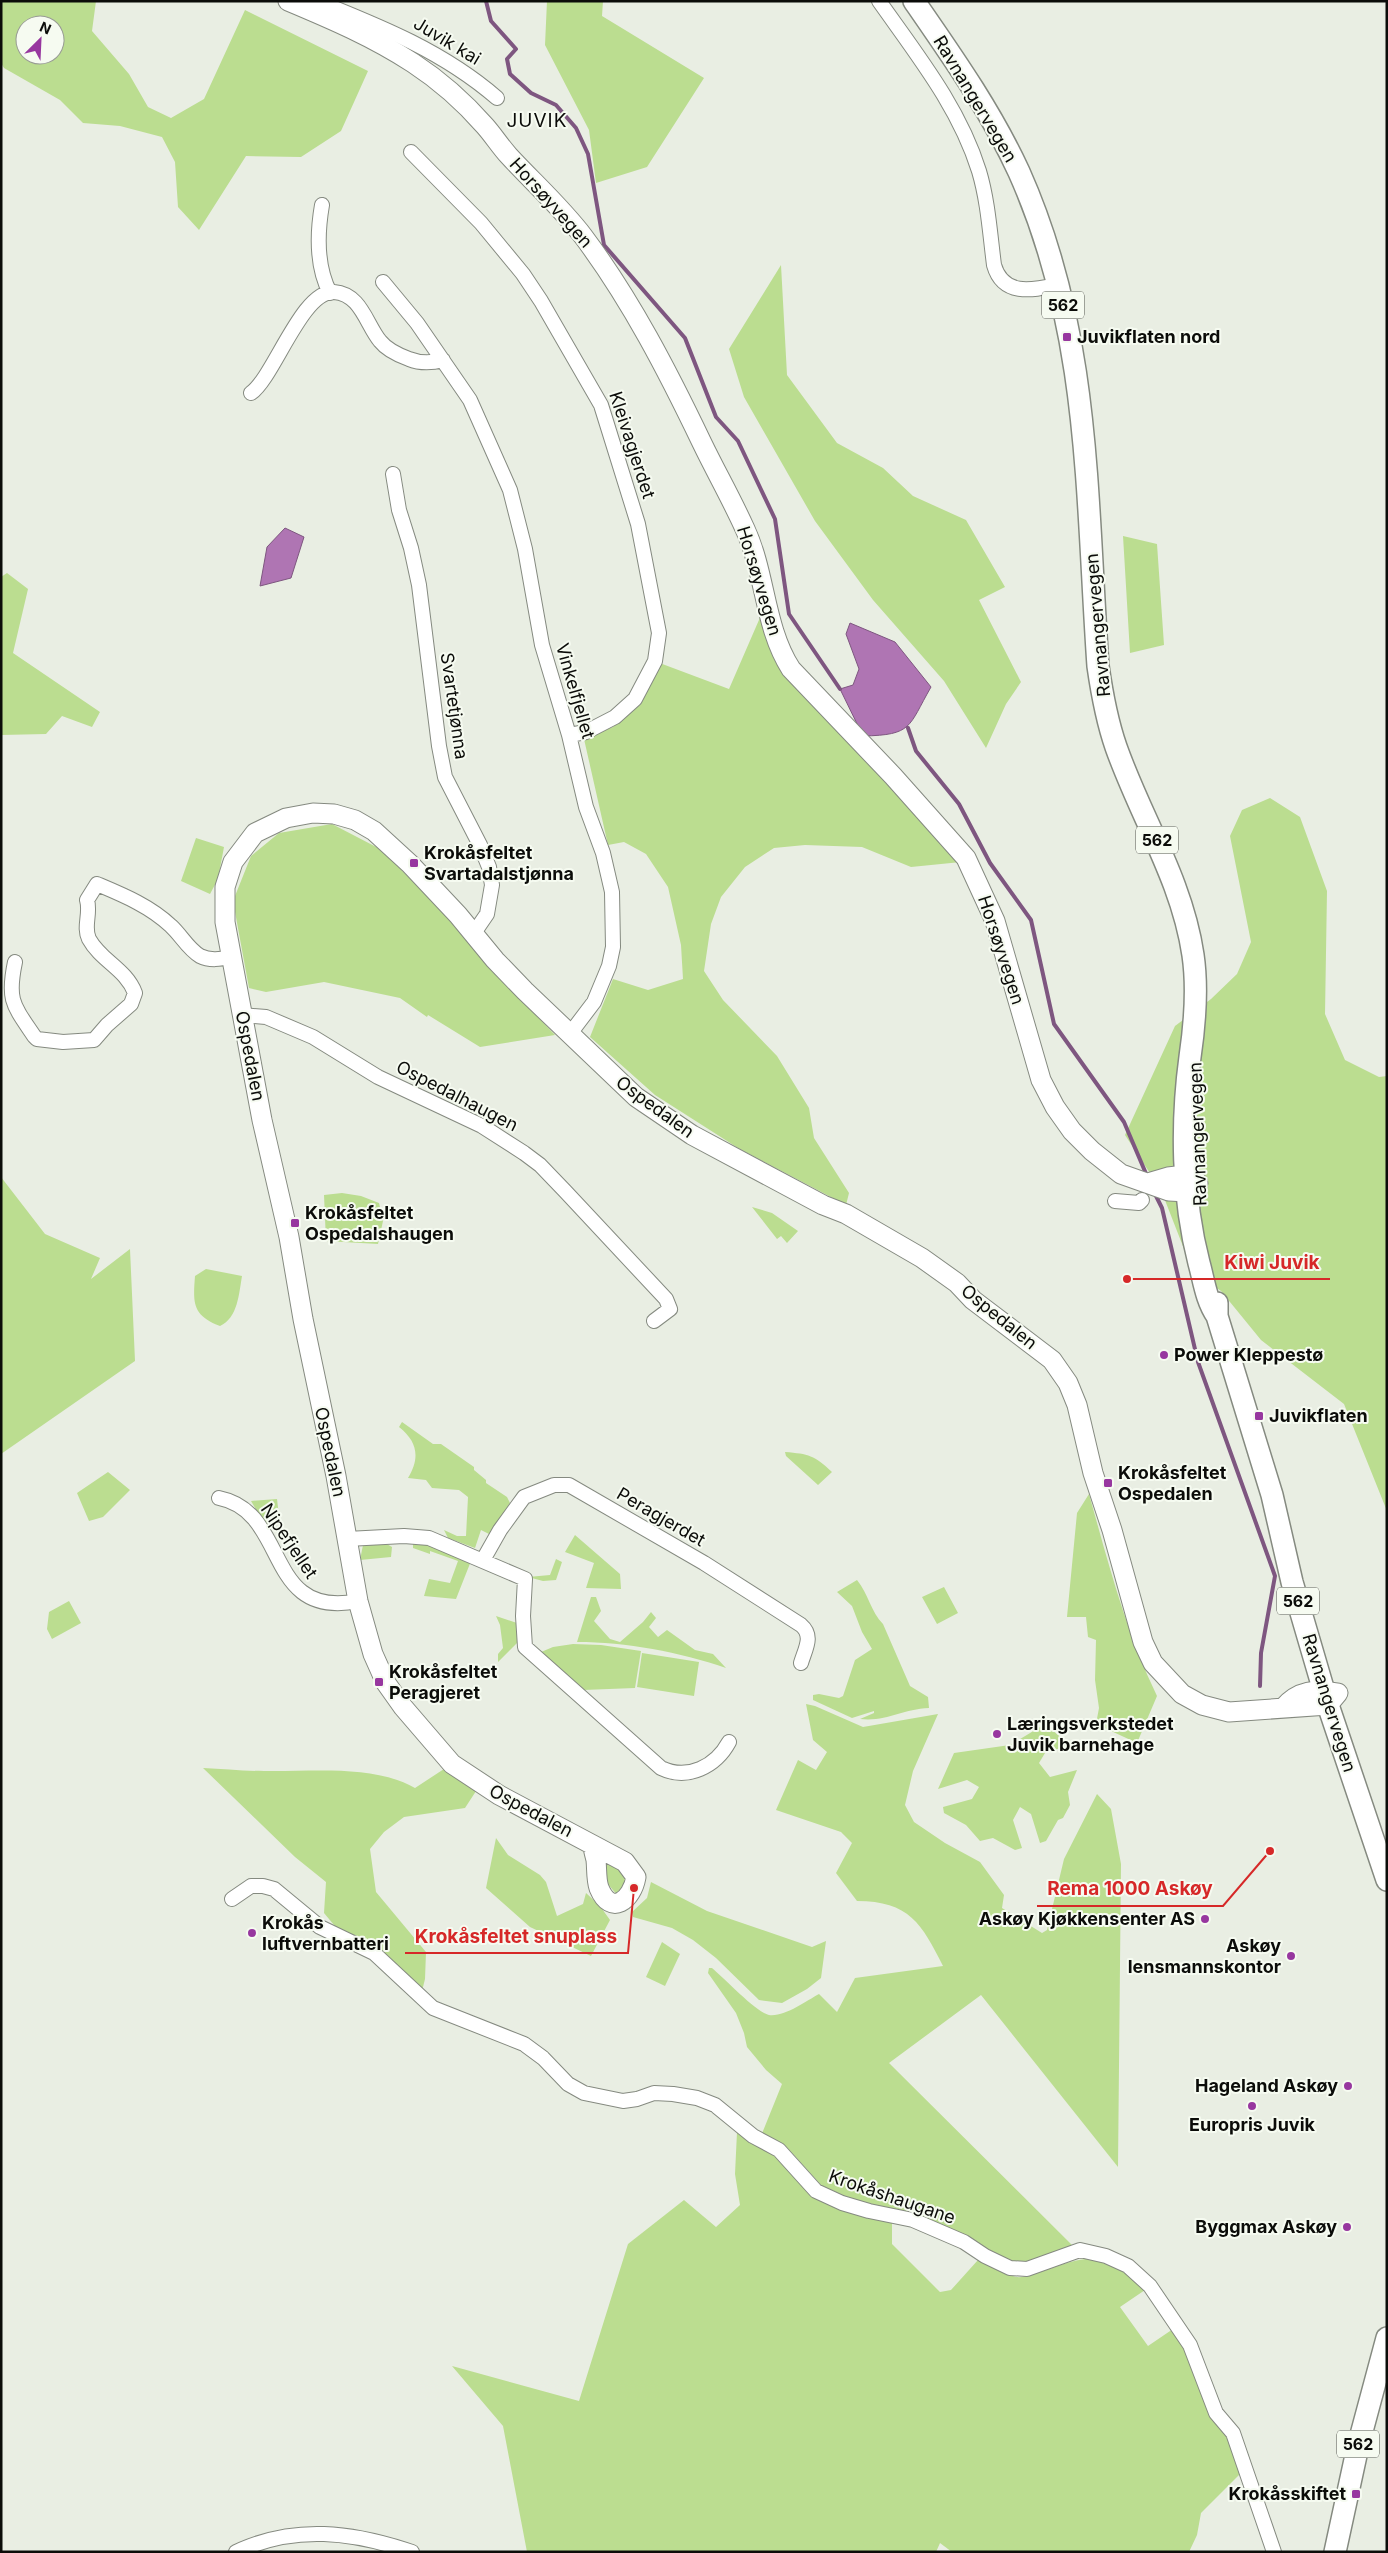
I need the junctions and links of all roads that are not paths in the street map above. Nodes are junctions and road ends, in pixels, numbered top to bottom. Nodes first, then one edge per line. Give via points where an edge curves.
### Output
1 (288, 1) edge
2 (318, 1) edge
3 (879, 1) edge
4 (914, 1) edge
5 (497, 98) dead end
6 (411, 152) dead end
7 (322, 205) dead end
8 (383, 282) dead end
9 (1058, 285) junction
10 (330, 292) junction
11 (443, 360) junction
12 (251, 393) dead end
13 (392, 474) dead end
14 (569, 736) junction
15 (474, 933) junction
16 (231, 957) junction
17 (15, 962) dead end
18 (242, 1015) junction
19 (569, 1035) junction
20 (1190, 1183) junction
21 (1142, 1200) dead end
22 (1114, 1201) dead end
23 (654, 1321) dead end
24 (219, 1498) dead end
25 (347, 1539) junction
26 (483, 1560) junction
27 (358, 1601) junction
28 (801, 1663) dead end
29 (1330, 1696) junction
30 (729, 1742) dead end
31 (594, 1845) dead end
32 (1387, 1849) edge
33 (1387, 1880) edge
34 (232, 1899) dead end
35 (1387, 2338) edge
36 (236, 2552) edge
37 (412, 2552) edge
38 (1274, 2552) edge
39 (1335, 2552) edge

1 - 20 street, Horsøyvegen via 367,36 414,63 448,90 482,123 582,235 650,342 746,529 782,655 791,669 966,858 995,921 1041,1080 1055,1107 1072,1131 1121,1174 1151,1182 1168,1176
2 - 5 street, Juvik kai via 423,46 463,71
3 - 9 street, Ravnangervegen via 942,92 960,125 979,173 994,265 1000,278 1008,286 1022,291
4 - 9 main road, Ravnangervegen / 562 via 957,63 1008,150 1029,195
6 - 14 street, Kleivagjerdet via 481,223 524,274 541,301 601,405 638,524 659,633 655,662 635,699 615,717 586,732
7 - 10 street via 319,250 322,274
8 - 11 street, Vinkelfjellet
9 - 20 main road, Ravnangervegen / 562 via 1071,339 1082,412 1098,666 1104,702 1119,755 1168,864 1185,914 1195,977 1196,1057
10 - 11 street via 356,303 376,336 391,351 419,361
10 - 12 street via 318,299 302,317
11 - 14 street, Vinkelfjellet via 481,420 510,490 525,549 542,645
13 - 15 street, Svartetjønna via 419,585 439,746 446,777 480,845 492,885 488,914
14 - 19 street, Vinkelfjellet via 612,892 614,931 603,982 592,1006
15 - 16 street, Ospedalen via 410,864 374,831 334,814 298,815 261,828 233,862 224,906
15 - 19 street, Ospedalen via 495,960
16 - 17 street via 201,956 170,925 143,905 97,884 87,900 90,906 88,934 94,945 128,979 135,993 127,1008 94,1040 63,1042 37,1039 15,1008 10,993
16 - 18 street, Ospedalen
18 - 23 street, Ospedalhaugen via 266,1017 313,1037 378,1077 482,1126 524,1153 565,1191 666,1299 670,1309
18 - 25 street, Ospedalen
19 - 29 street, Ospedalen via 658,1113 692,1135 846,1214 922,1258 1052,1360 1078,1405 1093,1473 1143,1642 1153,1663 1182,1694 1208,1708 1230,1712 1300,1709
20 - 29 main road, Ravnangervegen / 562 via 1217,1316 1272,1495 1282,1515
21 - 22 street via 1139,1203
24 - 27 street, Nipefjellet via 237,1503 246,1510 306,1596 324,1604
25 - 26 street via 429,1538
25 - 27 street, Ospedalen
26 - 28 street, Peragjerdet via 524,1497 554,1485 569,1485 704,1563 808,1630
26 - 30 street via 525,1579 525,1648 655,1765 676,1773 705,1768 722,1754
27 - 31 street, Ospedalen via 373,1654 386,1682 440,1752 485,1786
29 - 32 main road, Ravnangervegen / 562
29 - 33 main road, Ravnangervegen / 562
34 - 38 street, Krokåshaugane via 251,1886 274,1890 320,1927 374,1953 433,2008 524,2044 568,2084 584,2093 623,2101 637,2100 654,2093 673,2094 715,2105 753,2136 779,2150 816,2191 834,2200 869,2212 913,2220 964,2242 1010,2268 1038,2266 1080,2250 1106,2256 1128,2266 1150,2286 1190,2345 1216,2412 1233,2433
35 - 39 main road, 562 via 1358,2446
36 - 37 street via 286,2537 335,2534 373,2539

